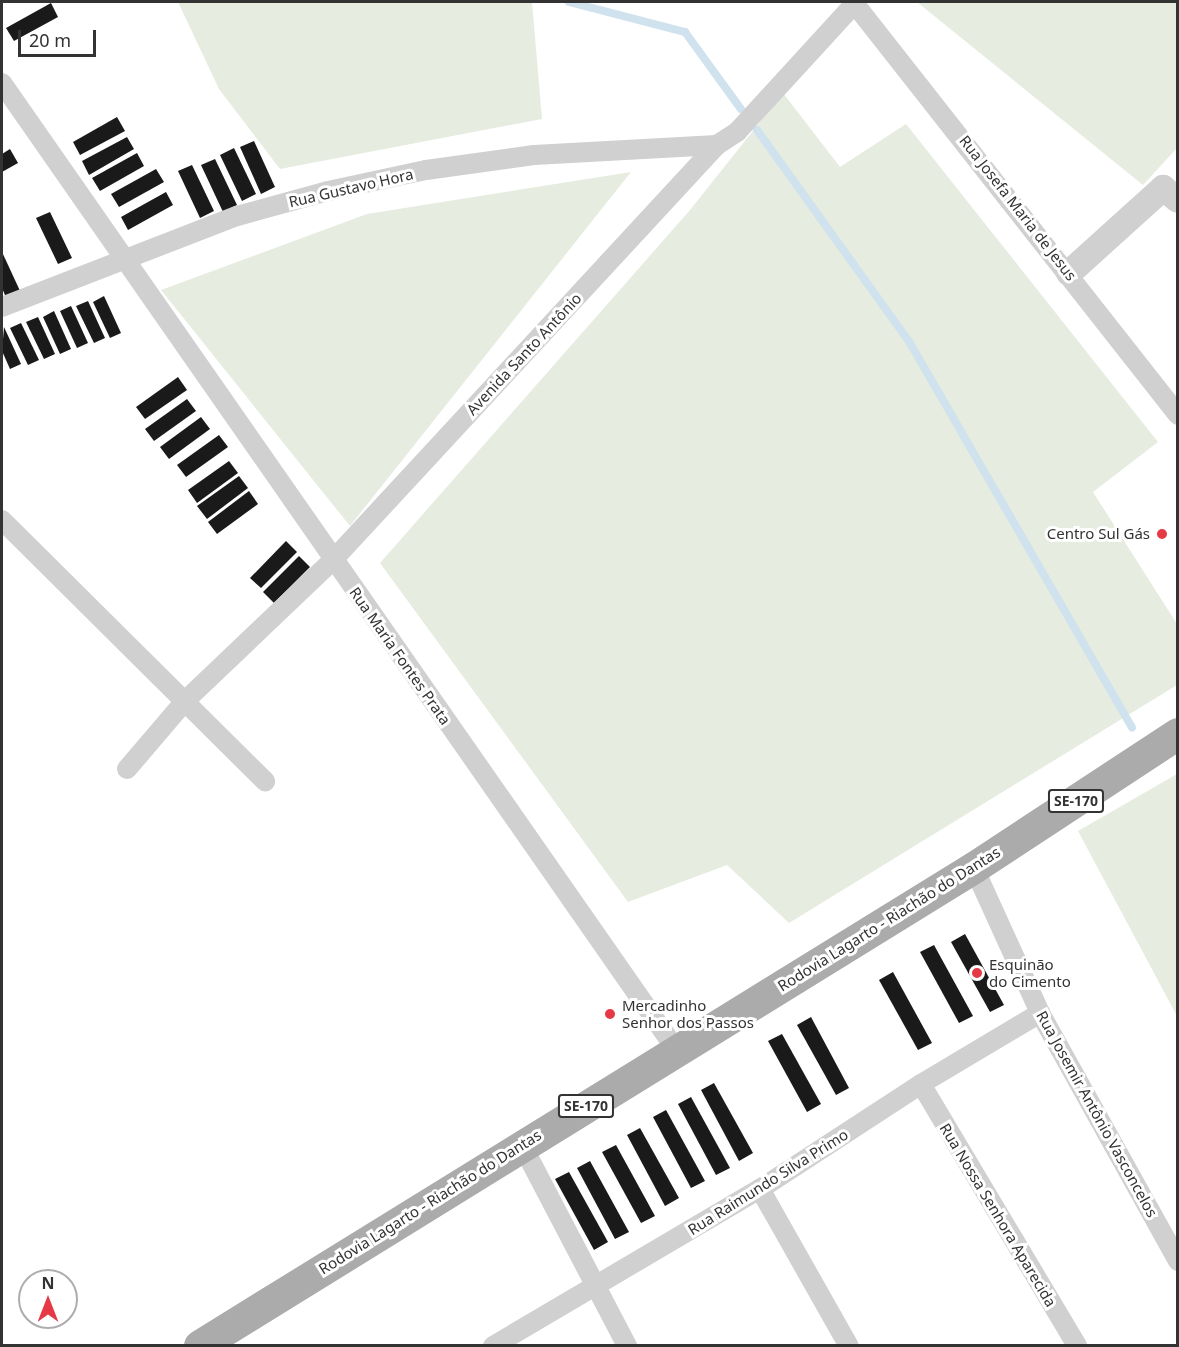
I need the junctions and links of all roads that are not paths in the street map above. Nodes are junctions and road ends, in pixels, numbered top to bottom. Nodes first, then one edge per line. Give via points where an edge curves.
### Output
1 (855, 2) edge
2 (2, 83) edge
3 (717, 145) junction
4 (1170, 194) edge
5 (126, 259) junction
6 (1069, 273) junction
7 (2, 307) edge
8 (1178, 415) edge
9 (2, 520) edge
10 (333, 560) junction
11 (185, 701) junction
12 (1178, 734) edge
13 (127, 769) dead end
14 (265, 781) dead end
15 (974, 868) junction
16 (1040, 1013) junction
17 (676, 1051) junction
18 (921, 1084) junction
19 (522, 1145) junction
20 (760, 1189) junction
21 (1178, 1261) edge
22 (594, 1288) junction
23 (200, 1346) edge
24 (493, 1346) edge
25 (627, 1346) edge
26 (849, 1346) edge
27 (1077, 1346) edge

1 - 3 street, Avenida Santo Antônio via 737,132
1 - 6 street, Rua Josefa Maria de Jesus
2 - 5 street, Rua Maria Fontes Prata
3 - 5 street, Rua Gustavo Hora via 534,155 426,170 237,216
3 - 10 street, Avenida Santo Antônio
4 - 6 street
5 - 7 street, Rua Gustavo Hora
5 - 10 street, Rua Maria Fontes Prata
6 - 8 street, Rua Josefa Maria de Jesus
9 - 11 street
10 - 11 street, Avenida Santo Antônio
10 - 17 street, Rua Maria Fontes Prata
11 - 13 street, Avenida Santo Antônio
11 - 14 street
12 - 15 main road, Rodovia Lagarto - Riachão do Dantas / SE-170
15 - 16 street, Rua Josemir Antônio Vasconcelos
15 - 17 main road, Rodovia Lagarto - Riachão do Dantas / SE-170
16 - 18 street, Rua Raimundo Silva Primo
16 - 21 street, Rua Josemir Antônio Vasconcelos
17 - 19 main road, Rodovia Lagarto - Riachão do Dantas / SE-170
18 - 20 street, Rua Raimundo Silva Primo
18 - 27 street, Rua Nossa Senhora Aparecida
19 - 22 street
19 - 23 main road, Rodovia Lagarto - Riachão do Dantas / SE-170
20 - 22 street, Rua Raimundo Silva Primo
20 - 26 street
22 - 24 street, Rua Raimundo Silva Primo
22 - 25 street

